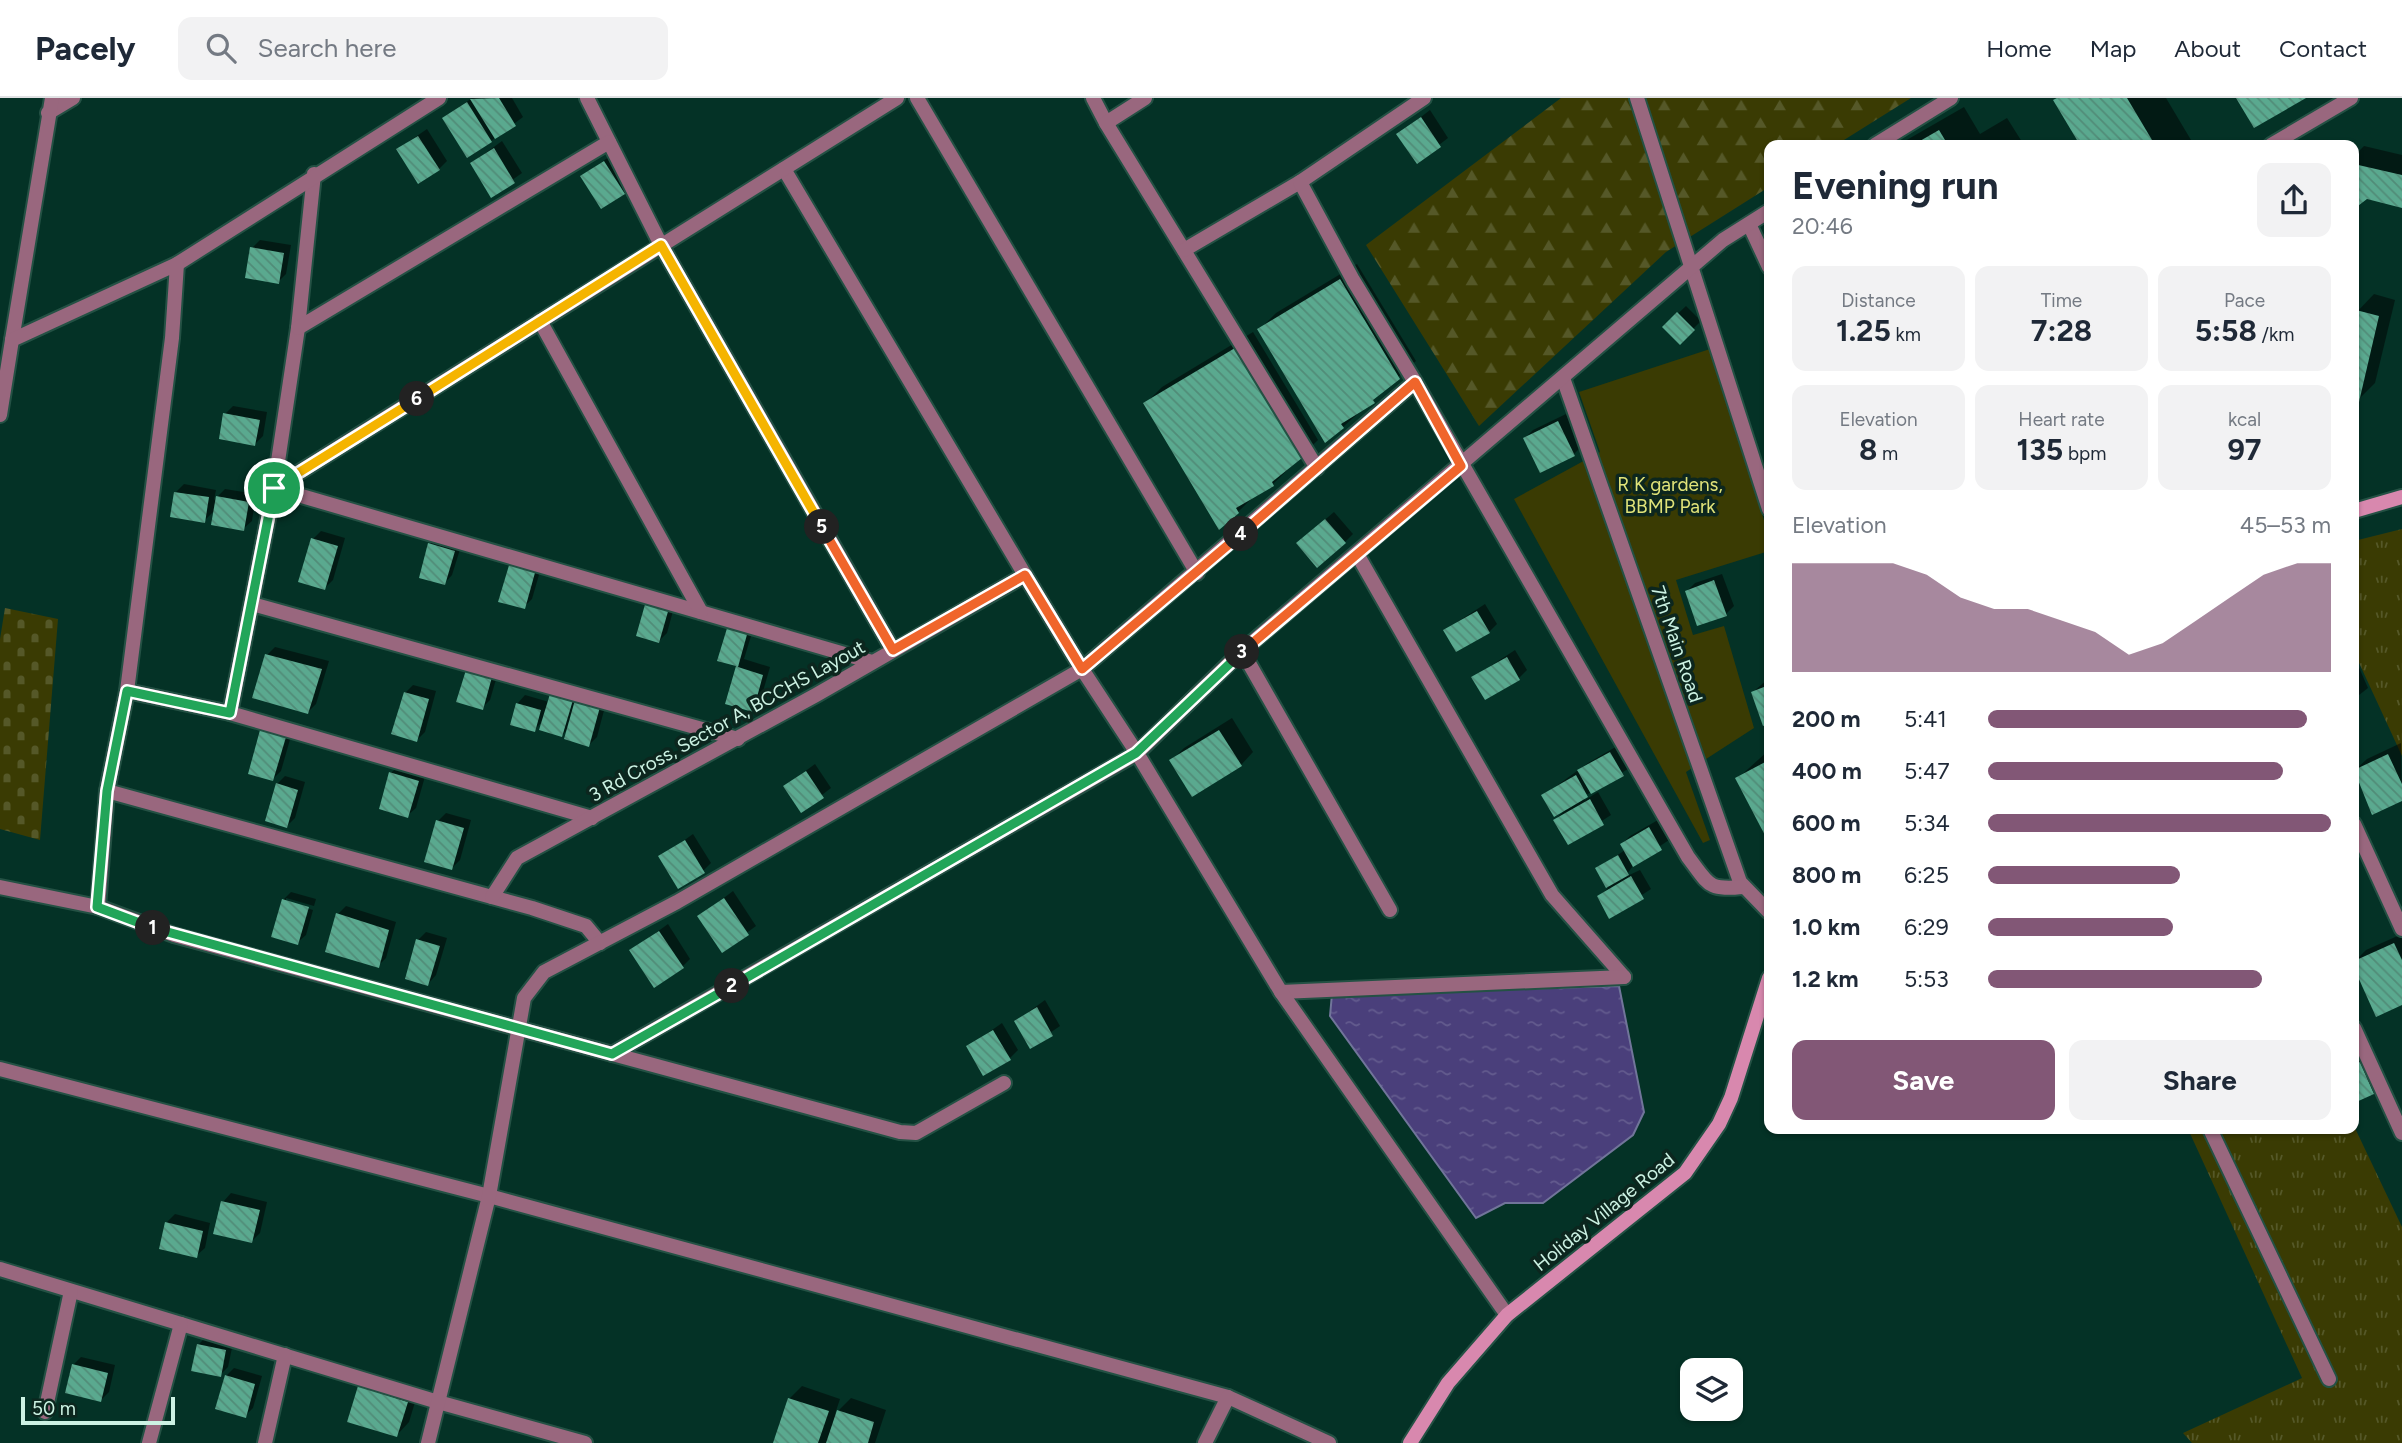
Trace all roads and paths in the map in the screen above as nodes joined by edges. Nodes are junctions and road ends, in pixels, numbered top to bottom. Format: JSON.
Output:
{"nodes":[{"id":1,"x":52,"y":98,"type":"edge"},
{"id":2,"x":73,"y":98,"type":"edge"},
{"id":3,"x":439,"y":98,"type":"edge"},
{"id":4,"x":587,"y":98,"type":"edge"},
{"id":5,"x":897,"y":98,"type":"edge"},
{"id":6,"x":917,"y":98,"type":"edge"},
{"id":7,"x":1093,"y":98,"type":"edge"},
{"id":8,"x":1145,"y":98,"type":"edge"},
{"id":9,"x":1424,"y":98,"type":"edge"},
{"id":10,"x":1637,"y":98,"type":"edge"},
{"id":11,"x":1951,"y":98,"type":"edge"},
{"id":12,"x":2351,"y":98,"type":"edge"},
{"id":13,"x":48,"y":113,"type":"junction"},
{"id":14,"x":1107,"y":124,"type":"junction"},
{"id":15,"x":1883,"y":140,"type":"edge"},
{"id":16,"x":2280,"y":140,"type":"edge"},
{"id":17,"x":609,"y":142,"type":"junction"},
{"id":18,"x":784,"y":169,"type":"junction"},
{"id":19,"x":314,"y":174,"type":"junction"},
{"id":20,"x":1300,"y":182,"type":"junction"},
{"id":21,"x":1764,"y":214,"type":"edge"},
{"id":22,"x":1749,"y":224,"type":"junction"},
{"id":23,"x":661,"y":245,"type":"junction"},
{"id":24,"x":1184,"y":250,"type":"junction"},
{"id":25,"x":1764,"y":256,"type":"edge"},
{"id":26,"x":177,"y":264,"type":"junction"},
{"id":27,"x":1691,"y":268,"type":"junction"},
{"id":28,"x":540,"y":321,"type":"junction"},
{"id":29,"x":298,"y":328,"type":"junction"},
{"id":30,"x":12,"y":340,"type":"junction"},
{"id":31,"x":1563,"y":378,"type":"junction"},
{"id":32,"x":1415,"y":382,"type":"junction"},
{"id":33,"x":0,"y":415,"type":"edge"},
{"id":34,"x":1461,"y":466,"type":"junction"},
{"id":35,"x":1317,"y":468,"type":"junction"},
{"id":36,"x":274,"y":488,"type":"junction"},
{"id":37,"x":1764,"y":494,"type":"edge"},
{"id":38,"x":2402,"y":497,"type":"edge"},
{"id":39,"x":2359,"y":510,"type":"edge"},
{"id":40,"x":1357,"y":554,"type":"junction"},
{"id":41,"x":1197,"y":573,"type":"junction"},
{"id":42,"x":1025,"y":575,"type":"junction"},
{"id":43,"x":252,"y":604,"type":"junction"},
{"id":44,"x":701,"y":612,"type":"junction"},
{"id":45,"x":893,"y":650,"type":"junction"},
{"id":46,"x":1242,"y":651,"type":"junction"},
{"id":47,"x":872,"y":663,"type":"junction"},
{"id":48,"x":1082,"y":669,"type":"junction"},
{"id":49,"x":127,"y":691,"type":"junction"},
{"id":50,"x":230,"y":713,"type":"junction"},
{"id":51,"x":738,"y":739,"type":"junction"},
{"id":52,"x":1136,"y":753,"type":"junction"},
{"id":53,"x":107,"y":791,"type":"junction"},
{"id":54,"x":592,"y":818,"type":"junction"},
{"id":55,"x":2359,"y":835,"type":"edge"},
{"id":56,"x":0,"y":887,"type":"edge"},
{"id":57,"x":1744,"y":887,"type":"junction"},
{"id":58,"x":492,"y":897,"type":"junction"},
{"id":59,"x":97,"y":907,"type":"junction"},
{"id":60,"x":1764,"y":907,"type":"edge"},
{"id":61,"x":1390,"y":910,"type":"dead end"},
{"id":62,"x":2402,"y":929,"type":"edge"},
{"id":63,"x":600,"y":943,"type":"junction"},
{"id":64,"x":1281,"y":992,"type":"junction"},
{"id":65,"x":1764,"y":994,"type":"edge"},
{"id":66,"x":521,"y":1027,"type":"junction"},
{"id":67,"x":2359,"y":1039,"type":"edge"},
{"id":68,"x":612,"y":1054,"type":"junction"},
{"id":69,"x":0,"y":1069,"type":"edge"},
{"id":70,"x":1004,"y":1083,"type":"dead end"},
{"id":71,"x":2402,"y":1133,"type":"edge"},
{"id":72,"x":2212,"y":1134,"type":"edge"},
{"id":73,"x":489,"y":1196,"type":"junction"},
{"id":74,"x":0,"y":1269,"type":"edge"},
{"id":75,"x":71,"y":1291,"type":"junction"},
{"id":76,"x":1507,"y":1315,"type":"junction"},
{"id":77,"x":181,"y":1324,"type":"junction"},
{"id":78,"x":285,"y":1355,"type":"junction"},
{"id":79,"x":2329,"y":1379,"type":"dead end"},
{"id":80,"x":1228,"y":1397,"type":"junction"},
{"id":81,"x":438,"y":1402,"type":"junction"},
{"id":82,"x":46,"y":1412,"type":"dead end"},
{"id":83,"x":149,"y":1443,"type":"edge"},
{"id":84,"x":265,"y":1443,"type":"edge"},
{"id":85,"x":428,"y":1443,"type":"edge"},
{"id":86,"x":585,"y":1443,"type":"edge"},
{"id":87,"x":1205,"y":1443,"type":"edge"},
{"id":88,"x":1329,"y":1443,"type":"edge"},
{"id":89,"x":1410,"y":1443,"type":"edge"}],
"edges":[{"from":1,"to":13,"type":"street"},
{"from":2,"to":13,"type":"street"},
{"from":3,"to":19,"type":"street"},
{"from":4,"to":17,"type":"street"},
{"from":5,"to":18,"type":"street"},
{"from":6,"to":41,"type":"street"},
{"from":7,"to":14,"type":"street"},
{"from":8,"to":14,"type":"street"},
{"from":9,"to":20,"type":"street"},
{"from":10,"to":27,"type":"street"},
{"from":11,"to":15,"type":"street"},
{"from":12,"to":16,"type":"street"},
{"from":13,"to":30,"type":"street"},
{"from":14,"to":24,"type":"street"},
{"from":17,"to":23,"type":"street"},
{"from":17,"to":29,"type":"street"},
{"from":18,"to":23,"type":"street"},
{"from":18,"to":42,"type":"street"},
{"from":19,"to":26,"type":"street"},
{"from":19,"to":29,"type":"street"},
{"from":20,"to":24,"type":"street"},
{"from":20,"to":32,"type":"street"},
{"from":21,"to":22,"type":"street"},
{"from":22,"to":25,"type":"street"},
{"from":22,"to":27,"type":"street"},
{"from":23,"to":28,"type":"street"},
{"from":23,"to":45,"type":"street"},
{"from":24,"to":35,"type":"street"},
{"from":26,"to":30,"type":"street"},
{"from":26,"to":49,"type":"street"},
{"from":27,"to":31,"type":"street"},
{"from":27,"to":37,"type":"street"},
{"from":28,"to":36,"type":"street"},
{"from":28,"to":44,"type":"street"},
{"from":29,"to":36,"type":"street"},
{"from":30,"to":33,"type":"street"},
{"from":31,"to":34,"type":"street"},
{"from":31,"to":57,"type":"street","name":"7th Main Road"},
{"from":32,"to":34,"type":"street"},
{"from":32,"to":35,"type":"street"},
{"from":34,"to":40,"type":"street"},
{"from":34,"to":57,"type":"street"},
{"from":35,"to":41,"type":"street"},
{"from":36,"to":43,"type":"street"},
{"from":36,"to":44,"type":"street"},
{"from":38,"to":39,"type":"street"},
{"from":40,"to":46,"type":"street"},
{"from":40,"to":64,"type":"street"},
{"from":41,"to":48,"type":"street"},
{"from":42,"to":45,"type":"street","name":"3 Rd Cross, Sector A, BCCHS Layout"},
{"from":42,"to":48,"type":"street"},
{"from":43,"to":50,"type":"street"},
{"from":43,"to":51,"type":"street"},
{"from":44,"to":47,"type":"street"},
{"from":45,"to":47,"type":"street","name":"3 Rd Cross, Sector A, BCCHS Layout"},
{"from":46,"to":52,"type":"street"},
{"from":46,"to":61,"type":"street"},
{"from":47,"to":51,"type":"street","name":"3 Rd Cross, Sector A, BCCHS Layout"},
{"from":48,"to":52,"type":"street"},
{"from":48,"to":63,"type":"street"},
{"from":49,"to":50,"type":"street"},
{"from":49,"to":53,"type":"street"},
{"from":50,"to":54,"type":"street"},
{"from":51,"to":54,"type":"street","name":"3 Rd Cross, Sector A, BCCHS Layout"},
{"from":52,"to":64,"type":"street"},
{"from":52,"to":68,"type":"street"},
{"from":53,"to":58,"type":"street"},
{"from":53,"to":59,"type":"street"},
{"from":54,"to":58,"type":"street","name":"3 Rd Cross, Sector A, BCCHS Layout"},
{"from":55,"to":62,"type":"street"},
{"from":56,"to":59,"type":"street"},
{"from":57,"to":60,"type":"street","name":"7th Main Road"},
{"from":58,"to":63,"type":"street"},
{"from":59,"to":66,"type":"street"},
{"from":63,"to":66,"type":"street"},
{"from":64,"to":76,"type":"street"},
{"from":65,"to":76,"type":"street","name":"Holiday Village Road"},
{"from":66,"to":68,"type":"street"},
{"from":66,"to":73,"type":"street"},
{"from":67,"to":71,"type":"street"},
{"from":68,"to":70,"type":"street"},
{"from":69,"to":73,"type":"street"},
{"from":72,"to":79,"type":"street"},
{"from":73,"to":80,"type":"street"},
{"from":73,"to":81,"type":"street"},
{"from":74,"to":75,"type":"street"},
{"from":75,"to":77,"type":"street"},
{"from":75,"to":82,"type":"street"},
{"from":76,"to":89,"type":"street","name":"Holiday Village Road"},
{"from":77,"to":78,"type":"street"},
{"from":77,"to":83,"type":"street"},
{"from":78,"to":81,"type":"street"},
{"from":78,"to":84,"type":"street"},
{"from":80,"to":87,"type":"street"},
{"from":80,"to":88,"type":"street"},
{"from":81,"to":85,"type":"street"},
{"from":81,"to":86,"type":"street"}]}
